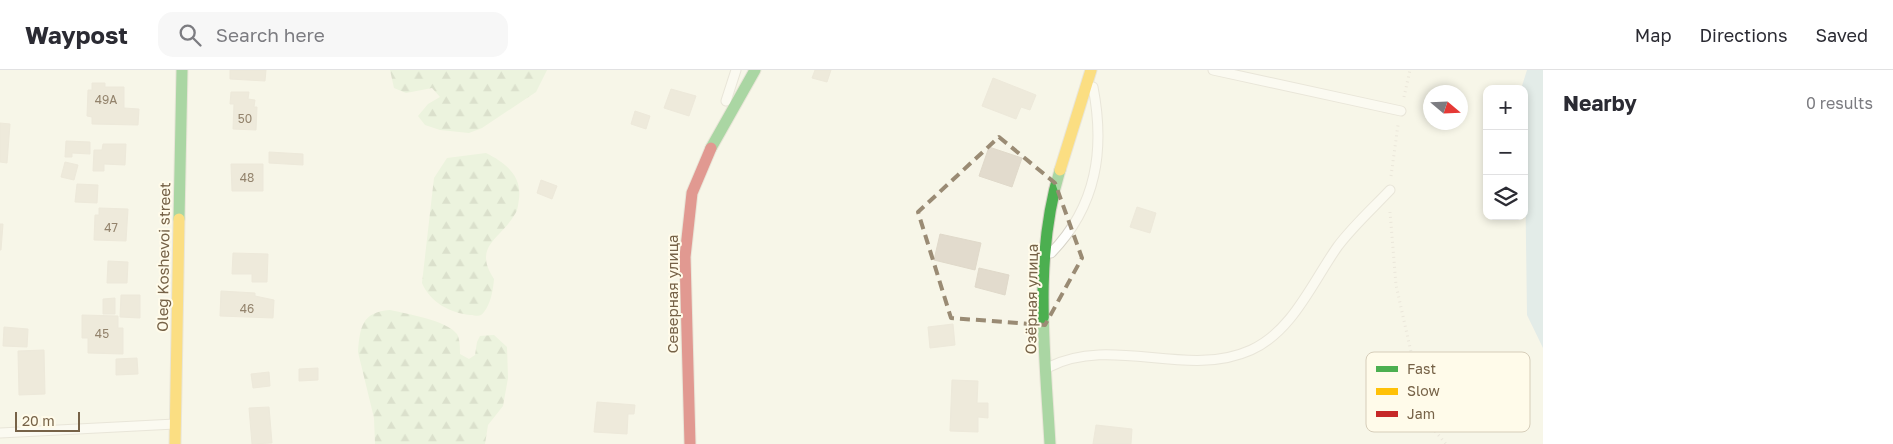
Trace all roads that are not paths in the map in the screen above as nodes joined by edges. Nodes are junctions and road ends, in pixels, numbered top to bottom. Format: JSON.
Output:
{"nodes":[{"id":1,"x":182,"y":70,"type":"edge"},
{"id":2,"x":736,"y":70,"type":"edge"},
{"id":3,"x":755,"y":70,"type":"edge"},
{"id":4,"x":1213,"y":70,"type":"edge"},
{"id":5,"x":1091,"y":71,"type":"edge"},
{"id":6,"x":1401,"y":111,"type":"road end"},
{"id":7,"x":712,"y":145,"type":"junction"},
{"id":8,"x":1390,"y":190,"type":"road end"},
{"id":9,"x":1044,"y":260,"type":"junction"},
{"id":10,"x":1045,"y":369,"type":"junction"},
{"id":11,"x":175,"y":424,"type":"junction"},
{"id":12,"x":0,"y":433,"type":"edge"},
{"id":13,"x":175,"y":444,"type":"edge"},
{"id":14,"x":690,"y":444,"type":"edge"},
{"id":15,"x":1050,"y":444,"type":"edge"}],
"edges":[{"from":1,"to":11,"type":"street","name":"Oleg Koshevoi street"},
{"from":2,"to":7,"type":"lane"},
{"from":3,"to":7,"type":"street","name":"Северная улица"},
{"from":4,"to":6,"type":"lane"},
{"from":5,"to":9,"type":"street","name":"Озёрная улица"},
{"from":5,"to":9,"type":"lane"},
{"from":7,"to":14,"type":"street","name":"Северная улица"},
{"from":8,"to":10,"type":"lane"},
{"from":9,"to":10,"type":"street","name":"Озёрная улица"},
{"from":10,"to":15,"type":"street","name":"Озёрная улица"},
{"from":11,"to":12,"type":"lane"},
{"from":11,"to":13,"type":"street","name":"Oleg Koshevoi street"}]}
